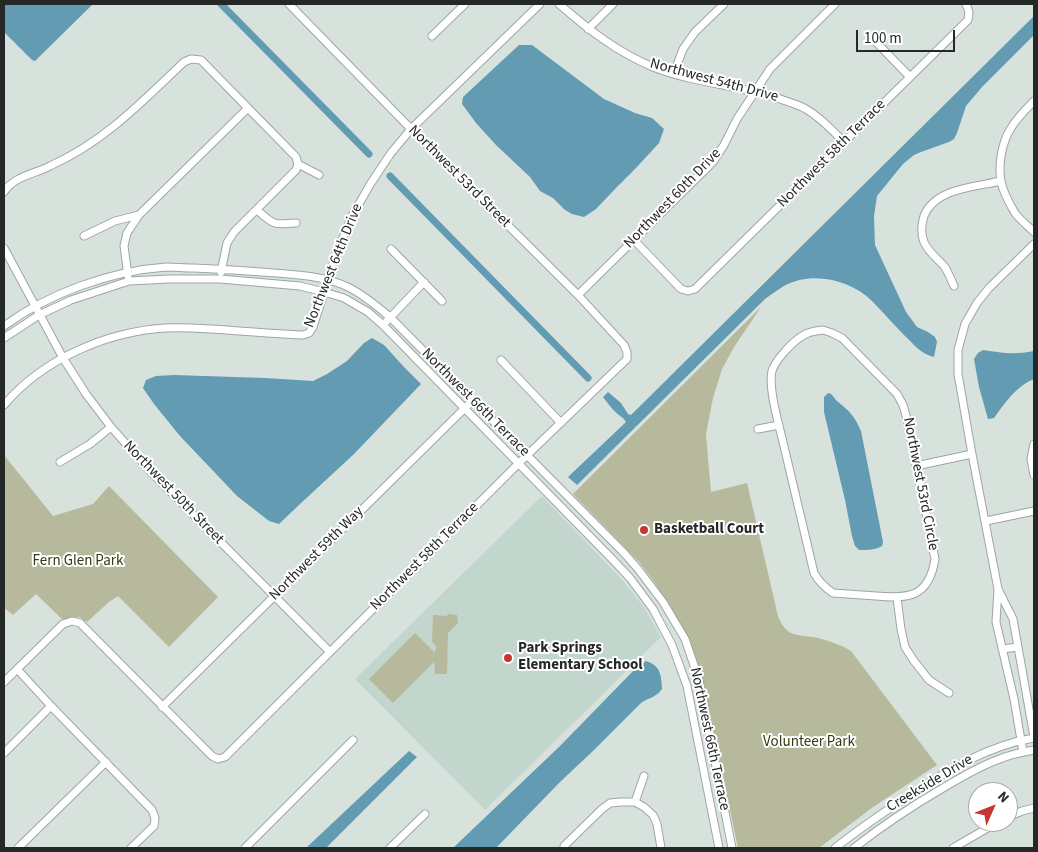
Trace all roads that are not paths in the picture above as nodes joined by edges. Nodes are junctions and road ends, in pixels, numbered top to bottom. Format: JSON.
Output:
{"nodes":[{"id":1,"x":289,"y":4,"type":"edge"},
{"id":2,"x":465,"y":4,"type":"edge"},
{"id":3,"x":540,"y":4,"type":"edge"},
{"id":4,"x":559,"y":4,"type":"edge"},
{"id":5,"x":613,"y":4,"type":"edge"},
{"id":6,"x":724,"y":4,"type":"edge"},
{"id":7,"x":835,"y":4,"type":"edge"},
{"id":8,"x":966,"y":4,"type":"edge"},
{"id":9,"x":588,"y":29,"type":"junction"},
{"id":10,"x":432,"y":36,"type":"dead end"},
{"id":11,"x":875,"y":40,"type":"dead end"},
{"id":12,"x":674,"y":73,"type":"junction"},
{"id":13,"x":910,"y":77,"type":"junction"},
{"id":14,"x":754,"y":91,"type":"junction"},
{"id":15,"x":1034,"y":101,"type":"edge"},
{"id":16,"x":248,"y":108,"type":"junction"},
{"id":17,"x":411,"y":129,"type":"junction"},
{"id":18,"x":844,"y":142,"type":"junction"},
{"id":19,"x":298,"y":164,"type":"junction"},
{"id":20,"x":319,"y":175,"type":"dead end"},
{"id":21,"x":1000,"y":181,"type":"junction"},
{"id":22,"x":4,"y":192,"type":"edge"},
{"id":23,"x":257,"y":210,"type":"junction"},
{"id":24,"x":139,"y":215,"type":"junction"},
{"id":25,"x":296,"y":223,"type":"dead end"},
{"id":26,"x":1034,"y":232,"type":"edge"},
{"id":27,"x":84,"y":236,"type":"dead end"},
{"id":28,"x":634,"y":240,"type":"junction"},
{"id":29,"x":1034,"y":244,"type":"edge"},
{"id":30,"x":4,"y":248,"type":"edge"},
{"id":31,"x":391,"y":249,"type":"dead end"},
{"id":32,"x":222,"y":269,"type":"junction"},
{"id":33,"x":128,"y":272,"type":"junction"},
{"id":34,"x":220,"y":279,"type":"junction"},
{"id":35,"x":128,"y":281,"type":"junction"},
{"id":36,"x":328,"y":281,"type":"junction"},
{"id":37,"x":424,"y":282,"type":"junction"},
{"id":38,"x":954,"y":286,"type":"dead end"},
{"id":39,"x":324,"y":292,"type":"junction"},
{"id":40,"x":578,"y":296,"type":"junction"},
{"id":41,"x":442,"y":301,"type":"dead end"},
{"id":42,"x":34,"y":306,"type":"junction"},
{"id":43,"x":40,"y":315,"type":"junction"},
{"id":44,"x":390,"y":317,"type":"junction"},
{"id":45,"x":383,"y":324,"type":"junction"},
{"id":46,"x":4,"y":326,"type":"edge"},
{"id":47,"x":4,"y":338,"type":"edge"},
{"id":48,"x":627,"y":352,"type":"joint"},
{"id":49,"x":63,"y":358,"type":"junction"},
{"id":50,"x":501,"y":360,"type":"dead end"},
{"id":51,"x":473,"y":401,"type":"junction"},
{"id":52,"x":4,"y":405,"type":"edge"},
{"id":53,"x":465,"y":408,"type":"junction"},
{"id":54,"x":561,"y":423,"type":"junction"},
{"id":55,"x":779,"y":425,"type":"junction"},
{"id":56,"x":111,"y":427,"type":"junction"},
{"id":57,"x":758,"y":429,"type":"dead end"},
{"id":58,"x":1034,"y":444,"type":"edge"},
{"id":59,"x":972,"y":454,"type":"junction"},
{"id":60,"x":527,"y":456,"type":"junction"},
{"id":61,"x":60,"y":462,"type":"dead end"},
{"id":62,"x":519,"y":463,"type":"junction"},
{"id":63,"x":916,"y":466,"type":"junction"},
{"id":64,"x":1034,"y":475,"type":"edge"},
{"id":65,"x":1034,"y":511,"type":"edge"},
{"id":66,"x":986,"y":521,"type":"junction"},
{"id":67,"x":596,"y":524,"type":"junction"},
{"id":68,"x":586,"y":533,"type":"junction"},
{"id":69,"x":998,"y":589,"type":"junction"},
{"id":70,"x":274,"y":596,"type":"junction"},
{"id":71,"x":897,"y":598,"type":"junction"},
{"id":72,"x":1018,"y":646,"type":"junction"},
{"id":73,"x":1002,"y":649,"type":"junction"},
{"id":74,"x":330,"y":652,"type":"junction"},
{"id":75,"x":17,"y":669,"type":"junction"},
{"id":76,"x":4,"y":682,"type":"edge"},
{"id":77,"x":949,"y":693,"type":"dead end"},
{"id":78,"x":51,"y":706,"type":"junction"},
{"id":79,"x":162,"y":707,"type":"junction"},
{"id":80,"x":1034,"y":737,"type":"edge"},
{"id":81,"x":353,"y":740,"type":"dead end"},
{"id":82,"x":1021,"y":740,"type":"junction"},
{"id":83,"x":1034,"y":750,"type":"edge"},
{"id":84,"x":1024,"y":752,"type":"junction"},
{"id":85,"x":4,"y":753,"type":"edge"},
{"id":86,"x":106,"y":762,"type":"junction"},
{"id":87,"x":644,"y":776,"type":"dead end"},
{"id":88,"x":635,"y":802,"type":"junction"},
{"id":89,"x":1034,"y":808,"type":"edge"},
{"id":90,"x":1018,"y":813,"type":"edge"},
{"id":91,"x":425,"y":814,"type":"dead end"},
{"id":92,"x":981,"y":832,"type":"edge"},
{"id":93,"x":18,"y":848,"type":"edge"},
{"id":94,"x":131,"y":848,"type":"edge"},
{"id":95,"x":244,"y":848,"type":"edge"},
{"id":96,"x":390,"y":848,"type":"edge"},
{"id":97,"x":564,"y":848,"type":"edge"},
{"id":98,"x":662,"y":848,"type":"edge"},
{"id":99,"x":719,"y":848,"type":"edge"},
{"id":100,"x":732,"y":848,"type":"edge"},
{"id":101,"x":835,"y":848,"type":"edge"},
{"id":102,"x":854,"y":848,"type":"edge"},
{"id":103,"x":954,"y":848,"type":"edge"}],
"edges":[{"from":1,"to":17,"type":"street","name":"Northwest 53rd Street"},
{"from":2,"to":10,"type":"street"},
{"from":3,"to":17,"type":"street","name":"Northwest 64th Drive"},
{"from":4,"to":9,"type":"street","name":"Northwest 54th Drive"},
{"from":5,"to":9,"type":"street"},
{"from":6,"to":12,"type":"street"},
{"from":7,"to":14,"type":"street","name":"Northwest 60th Drive"},
{"from":8,"to":13,"type":"street","name":"Northwest 58th Terrace"},
{"from":9,"to":12,"type":"street","name":"Northwest 54th Drive"},
{"from":11,"to":13,"type":"street"},
{"from":12,"to":14,"type":"street","name":"Northwest 54th Drive"},
{"from":13,"to":18,"type":"street","name":"Northwest 58th Terrace"},
{"from":14,"to":18,"type":"street","name":"Northwest 54th Drive"},
{"from":14,"to":28,"type":"street","name":"Northwest 60th Drive"},
{"from":15,"to":21,"type":"street"},
{"from":16,"to":19,"type":"street"},
{"from":16,"to":22,"type":"street"},
{"from":16,"to":24,"type":"street"},
{"from":17,"to":36,"type":"street","name":"Northwest 64th Drive"},
{"from":17,"to":40,"type":"street","name":"Northwest 53rd Street"},
{"from":18,"to":28,"type":"street","name":"Northwest 58th Terrace"},
{"from":19,"to":20,"type":"street"},
{"from":19,"to":23,"type":"street"},
{"from":21,"to":26,"type":"street"},
{"from":21,"to":38,"type":"street"},
{"from":23,"to":25,"type":"street"},
{"from":23,"to":32,"type":"street"},
{"from":24,"to":27,"type":"street"},
{"from":24,"to":33,"type":"street"},
{"from":28,"to":40,"type":"street","name":"Northwest 60th Drive"},
{"from":29,"to":59,"type":"street"},
{"from":30,"to":42,"type":"street","name":"Northwest 50th Street"},
{"from":31,"to":37,"type":"street"},
{"from":32,"to":33,"type":"street","name":"Northwest 66th Terrace"},
{"from":32,"to":34,"type":"street"},
{"from":32,"to":36,"type":"street","name":"Northwest 66th Terrace"},
{"from":33,"to":35,"type":"street"},
{"from":33,"to":42,"type":"street","name":"Northwest 66th Terrace"},
{"from":34,"to":35,"type":"street","name":"Northwest 66th Terrace"},
{"from":34,"to":39,"type":"street","name":"Northwest 66th Terrace"},
{"from":35,"to":43,"type":"street","name":"Northwest 66th Terrace"},
{"from":36,"to":39,"type":"street","name":"Northwest 64th Drive"},
{"from":36,"to":44,"type":"street","name":"Northwest 66th Terrace"},
{"from":37,"to":41,"type":"street"},
{"from":37,"to":44,"type":"street"},
{"from":39,"to":45,"type":"street","name":"Northwest 66th Terrace"},
{"from":39,"to":49,"type":"street","name":"Northwest 64th Drive"},
{"from":40,"to":48,"type":"street","name":"Northwest 53rd Street"},
{"from":42,"to":43,"type":"street","name":"Northwest 50th Street"},
{"from":42,"to":46,"type":"street","name":"Northwest 66th Terrace"},
{"from":43,"to":47,"type":"street","name":"Northwest 66th Terrace"},
{"from":43,"to":49,"type":"street","name":"Northwest 50th Street"},
{"from":44,"to":45,"type":"street"},
{"from":44,"to":51,"type":"street","name":"Northwest 66th Terrace"},
{"from":45,"to":53,"type":"street","name":"Northwest 66th Terrace"},
{"from":48,"to":54,"type":"street","name":"Northwest 58th Terrace"},
{"from":49,"to":52,"type":"street","name":"Northwest 64th Drive"},
{"from":49,"to":56,"type":"street","name":"Northwest 50th Street"},
{"from":50,"to":54,"type":"street"},
{"from":51,"to":53,"type":"street","name":"Northwest 59th Way"},
{"from":51,"to":60,"type":"street","name":"Northwest 66th Terrace"},
{"from":53,"to":62,"type":"street","name":"Northwest 66th Terrace"},
{"from":53,"to":70,"type":"street","name":"Northwest 59th Way"},
{"from":54,"to":60,"type":"street","name":"Northwest 58th Terrace"},
{"from":55,"to":57,"type":"street"},
{"from":55,"to":63,"type":"street","name":"Northwest 53rd Circle"},
{"from":55,"to":71,"type":"street","name":"Northwest 53rd Circle"},
{"from":56,"to":61,"type":"street"},
{"from":56,"to":70,"type":"street","name":"Northwest 50th Street"},
{"from":58,"to":64,"type":"street"},
{"from":59,"to":63,"type":"street"},
{"from":59,"to":66,"type":"street"},
{"from":60,"to":62,"type":"street","name":"Northwest 58th Terrace"},
{"from":60,"to":67,"type":"street","name":"Northwest 66th Terrace"},
{"from":62,"to":68,"type":"street","name":"Northwest 66th Terrace"},
{"from":62,"to":74,"type":"street","name":"Northwest 58th Terrace"},
{"from":63,"to":71,"type":"street","name":"Northwest 53rd Circle"},
{"from":65,"to":66,"type":"street"},
{"from":66,"to":69,"type":"street"},
{"from":67,"to":68,"type":"street"},
{"from":67,"to":100,"type":"street","name":"Northwest 66th Terrace"},
{"from":68,"to":99,"type":"street","name":"Northwest 66th Terrace"},
{"from":69,"to":72,"type":"street"},
{"from":69,"to":73,"type":"street"},
{"from":70,"to":74,"type":"street","name":"Northwest 50th Street"},
{"from":70,"to":79,"type":"street","name":"Northwest 59th Way"},
{"from":71,"to":77,"type":"street"},
{"from":72,"to":73,"type":"street"},
{"from":72,"to":80,"type":"street"},
{"from":73,"to":82,"type":"street"},
{"from":74,"to":79,"type":"street","name":"Northwest 58th Terrace"},
{"from":75,"to":76,"type":"street"},
{"from":75,"to":78,"type":"street"},
{"from":75,"to":79,"type":"street"},
{"from":78,"to":85,"type":"street"},
{"from":78,"to":86,"type":"street"},
{"from":80,"to":82,"type":"street","name":"Creekside Drive"},
{"from":81,"to":95,"type":"street"},
{"from":82,"to":84,"type":"street"},
{"from":82,"to":101,"type":"street","name":"Creekside Drive"},
{"from":83,"to":84,"type":"street","name":"Creekside Drive"},
{"from":84,"to":102,"type":"street","name":"Creekside Drive"},
{"from":86,"to":93,"type":"street"},
{"from":86,"to":94,"type":"street"},
{"from":87,"to":88,"type":"street"},
{"from":88,"to":97,"type":"street"},
{"from":88,"to":98,"type":"street"},
{"from":89,"to":90,"type":"street"},
{"from":91,"to":96,"type":"street"},
{"from":92,"to":103,"type":"street"}]}
